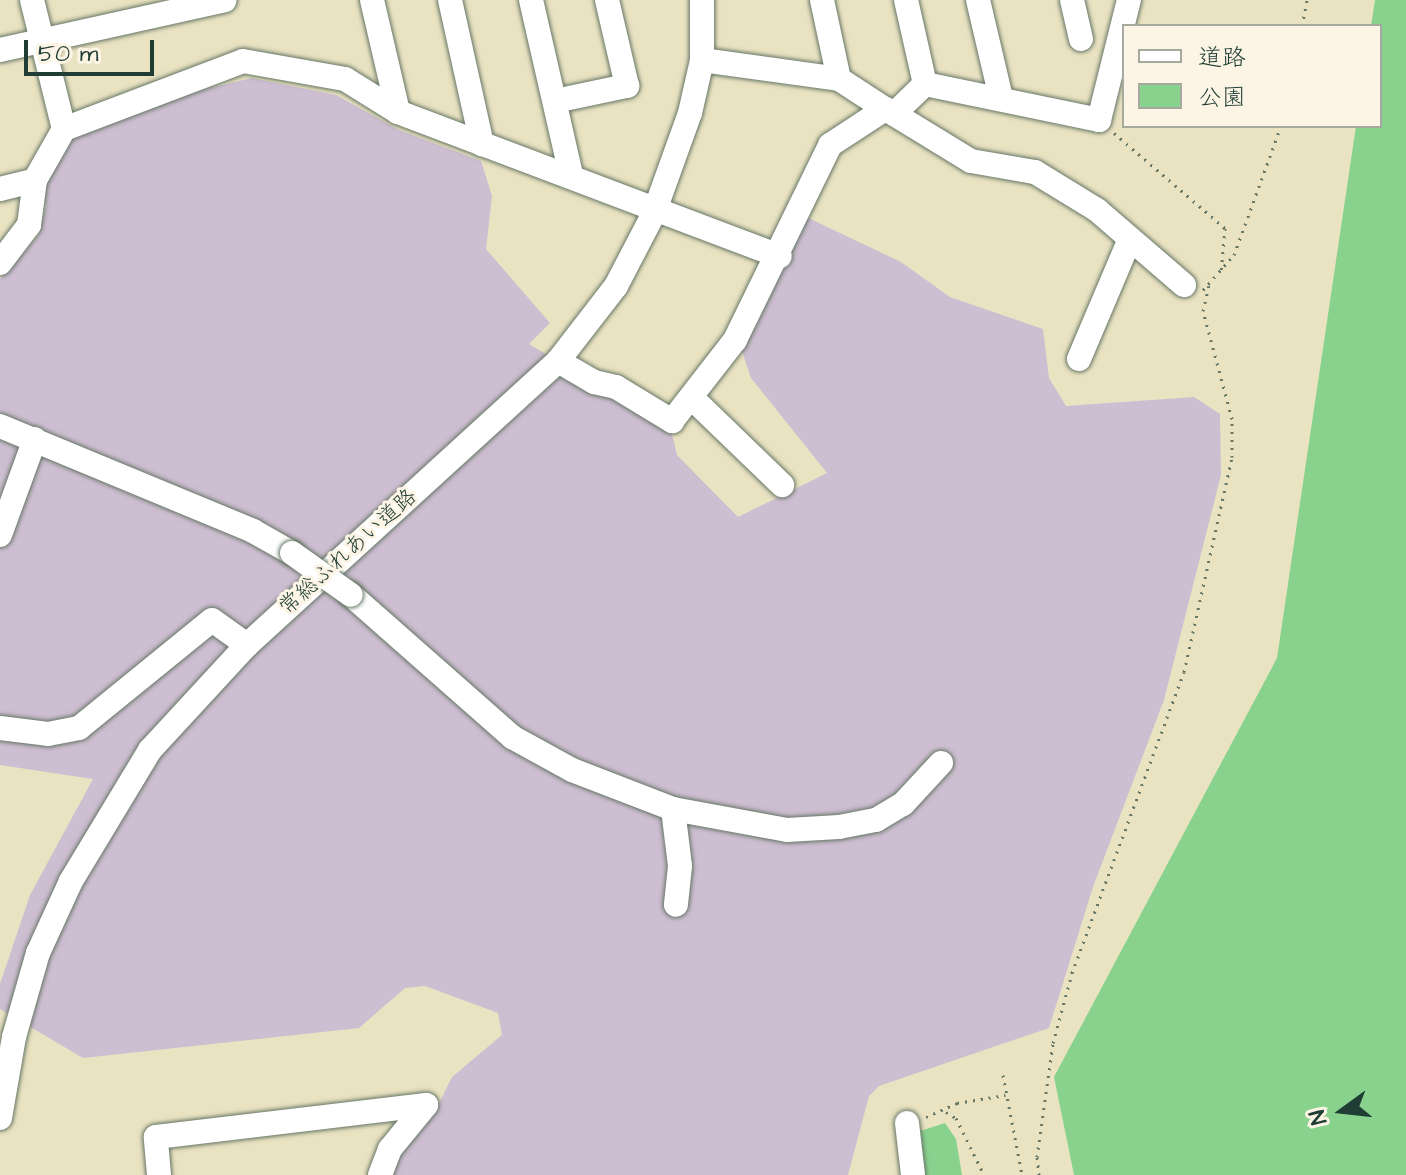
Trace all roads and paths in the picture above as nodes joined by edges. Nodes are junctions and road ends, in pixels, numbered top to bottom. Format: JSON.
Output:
{"nodes":[{"id":1,"x":32,"y":0,"type":"edge"},
{"id":2,"x":225,"y":0,"type":"edge"},
{"id":3,"x":372,"y":0,"type":"edge"},
{"id":4,"x":450,"y":0,"type":"edge"},
{"id":5,"x":531,"y":0,"type":"edge"},
{"id":6,"x":607,"y":0,"type":"edge"},
{"id":7,"x":702,"y":0,"type":"edge"},
{"id":8,"x":822,"y":0,"type":"edge"},
{"id":9,"x":906,"y":0,"type":"edge"},
{"id":10,"x":978,"y":0,"type":"edge"},
{"id":11,"x":1072,"y":0,"type":"edge"},
{"id":12,"x":1129,"y":0,"type":"edge"},
{"id":13,"x":1307,"y":0,"type":"edge"},
{"id":14,"x":198,"y":3,"type":"edge"},
{"id":15,"x":117,"y":12,"type":"edge"},
{"id":16,"x":1123,"y":24,"type":"edge"},
{"id":17,"x":1302,"y":24,"type":"edge"},
{"id":18,"x":1122,"y":28,"type":"edge"},
{"id":19,"x":1081,"y":39,"type":"dead end"},
{"id":20,"x":41,"y":41,"type":"junction"},
{"id":21,"x":0,"y":50,"type":"edge"},
{"id":22,"x":702,"y":60,"type":"junction"},
{"id":23,"x":839,"y":79,"type":"junction"},
{"id":24,"x":925,"y":84,"type":"junction"},
{"id":25,"x":1001,"y":98,"type":"junction"},
{"id":26,"x":555,"y":101,"type":"junction"},
{"id":27,"x":398,"y":112,"type":"junction"},
{"id":28,"x":889,"y":112,"type":"junction"},
{"id":29,"x":1099,"y":120,"type":"junction"},
{"id":30,"x":1280,"y":128,"type":"edge"},
{"id":31,"x":64,"y":129,"type":"junction"},
{"id":32,"x":482,"y":144,"type":"junction"},
{"id":33,"x":571,"y":174,"type":"junction"},
{"id":34,"x":35,"y":180,"type":"junction"},
{"id":35,"x":0,"y":189,"type":"edge"},
{"id":36,"x":654,"y":213,"type":"junction"},
{"id":37,"x":1129,"y":241,"type":"junction"},
{"id":38,"x":780,"y":256,"type":"junction"},
{"id":39,"x":0,"y":263,"type":"edge"},
{"id":40,"x":1221,"y":273,"type":"junction"},
{"id":41,"x":1184,"y":285,"type":"joint"},
{"id":42,"x":1209,"y":286,"type":"junction"},
{"id":43,"x":1079,"y":359,"type":"dead end"},
{"id":44,"x":558,"y":361,"type":"junction"},
{"id":45,"x":693,"y":399,"type":"junction"},
{"id":46,"x":0,"y":426,"type":"edge"},
{"id":47,"x":35,"y":439,"type":"junction"},
{"id":48,"x":782,"y":485,"type":"dead end"},
{"id":49,"x":0,"y":535,"type":"edge"},
{"id":50,"x":247,"y":645,"type":"junction"},
{"id":51,"x":0,"y":728,"type":"edge"},
{"id":52,"x":941,"y":763,"type":"dead end"},
{"id":53,"x":673,"y":809,"type":"junction"},
{"id":54,"x":676,"y":905,"type":"dead end"},
{"id":55,"x":1003,"y":1075,"type":"dead end"},
{"id":56,"x":1005,"y":1095,"type":"junction"},
{"id":57,"x":0,"y":1118,"type":"edge"},
{"id":58,"x":907,"y":1123,"type":"dead end"},
{"id":59,"x":159,"y":1175,"type":"edge"},
{"id":60,"x":380,"y":1175,"type":"edge"},
{"id":61,"x":913,"y":1175,"type":"edge"},
{"id":62,"x":984,"y":1175,"type":"edge"},
{"id":63,"x":1022,"y":1175,"type":"edge"},
{"id":64,"x":1039,"y":1175,"type":"edge"}],
"edges":[{"from":1,"to":20,"type":"street"},
{"from":2,"to":14,"type":"street"},
{"from":3,"to":27,"type":"street"},
{"from":4,"to":32,"type":"street"},
{"from":5,"to":26,"type":"street"},
{"from":6,"to":26,"type":"street"},
{"from":7,"to":22,"type":"street","name":"常総ふれあい道路"},
{"from":8,"to":23,"type":"street"},
{"from":9,"to":24,"type":"street"},
{"from":10,"to":25,"type":"street"},
{"from":11,"to":19,"type":"street"},
{"from":12,"to":16,"type":"street"},
{"from":13,"to":17,"type":"path"},
{"from":14,"to":15,"type":"street"},
{"from":15,"to":20,"type":"street"},
{"from":18,"to":29,"type":"street"},
{"from":20,"to":21,"type":"street"},
{"from":20,"to":31,"type":"street"},
{"from":22,"to":23,"type":"street"},
{"from":22,"to":36,"type":"street","name":"常総ふれあい道路"},
{"from":23,"to":28,"type":"street"},
{"from":24,"to":25,"type":"street"},
{"from":24,"to":28,"type":"street"},
{"from":25,"to":29,"type":"street"},
{"from":26,"to":33,"type":"street"},
{"from":27,"to":31,"type":"street"},
{"from":27,"to":32,"type":"street"},
{"from":28,"to":37,"type":"street"},
{"from":28,"to":38,"type":"street"},
{"from":29,"to":40,"type":"path"},
{"from":30,"to":40,"type":"path"},
{"from":31,"to":34,"type":"street"},
{"from":32,"to":33,"type":"street"},
{"from":33,"to":36,"type":"street"},
{"from":34,"to":35,"type":"street"},
{"from":34,"to":39,"type":"street"},
{"from":36,"to":38,"type":"street"},
{"from":36,"to":44,"type":"street","name":"常総ふれあい道路"},
{"from":37,"to":41,"type":"street"},
{"from":37,"to":43,"type":"street"},
{"from":38,"to":45,"type":"street"},
{"from":40,"to":42,"type":"path"},
{"from":41,"to":42,"type":"path"},
{"from":42,"to":64,"type":"path"},
{"from":44,"to":45,"type":"street"},
{"from":44,"to":50,"type":"street","name":"常総ふれあい道路"},
{"from":45,"to":48,"type":"street"},
{"from":46,"to":47,"type":"street"},
{"from":47,"to":49,"type":"street"},
{"from":47,"to":53,"type":"street","bridge":true},
{"from":50,"to":51,"type":"street"},
{"from":50,"to":57,"type":"street","name":"常総ふれあい道路"},
{"from":52,"to":53,"type":"street"},
{"from":53,"to":54,"type":"street"},
{"from":55,"to":56,"type":"path"},
{"from":56,"to":62,"type":"path"},
{"from":56,"to":63,"type":"path"},
{"from":58,"to":61,"type":"street"},
{"from":59,"to":60,"type":"street"}]}
